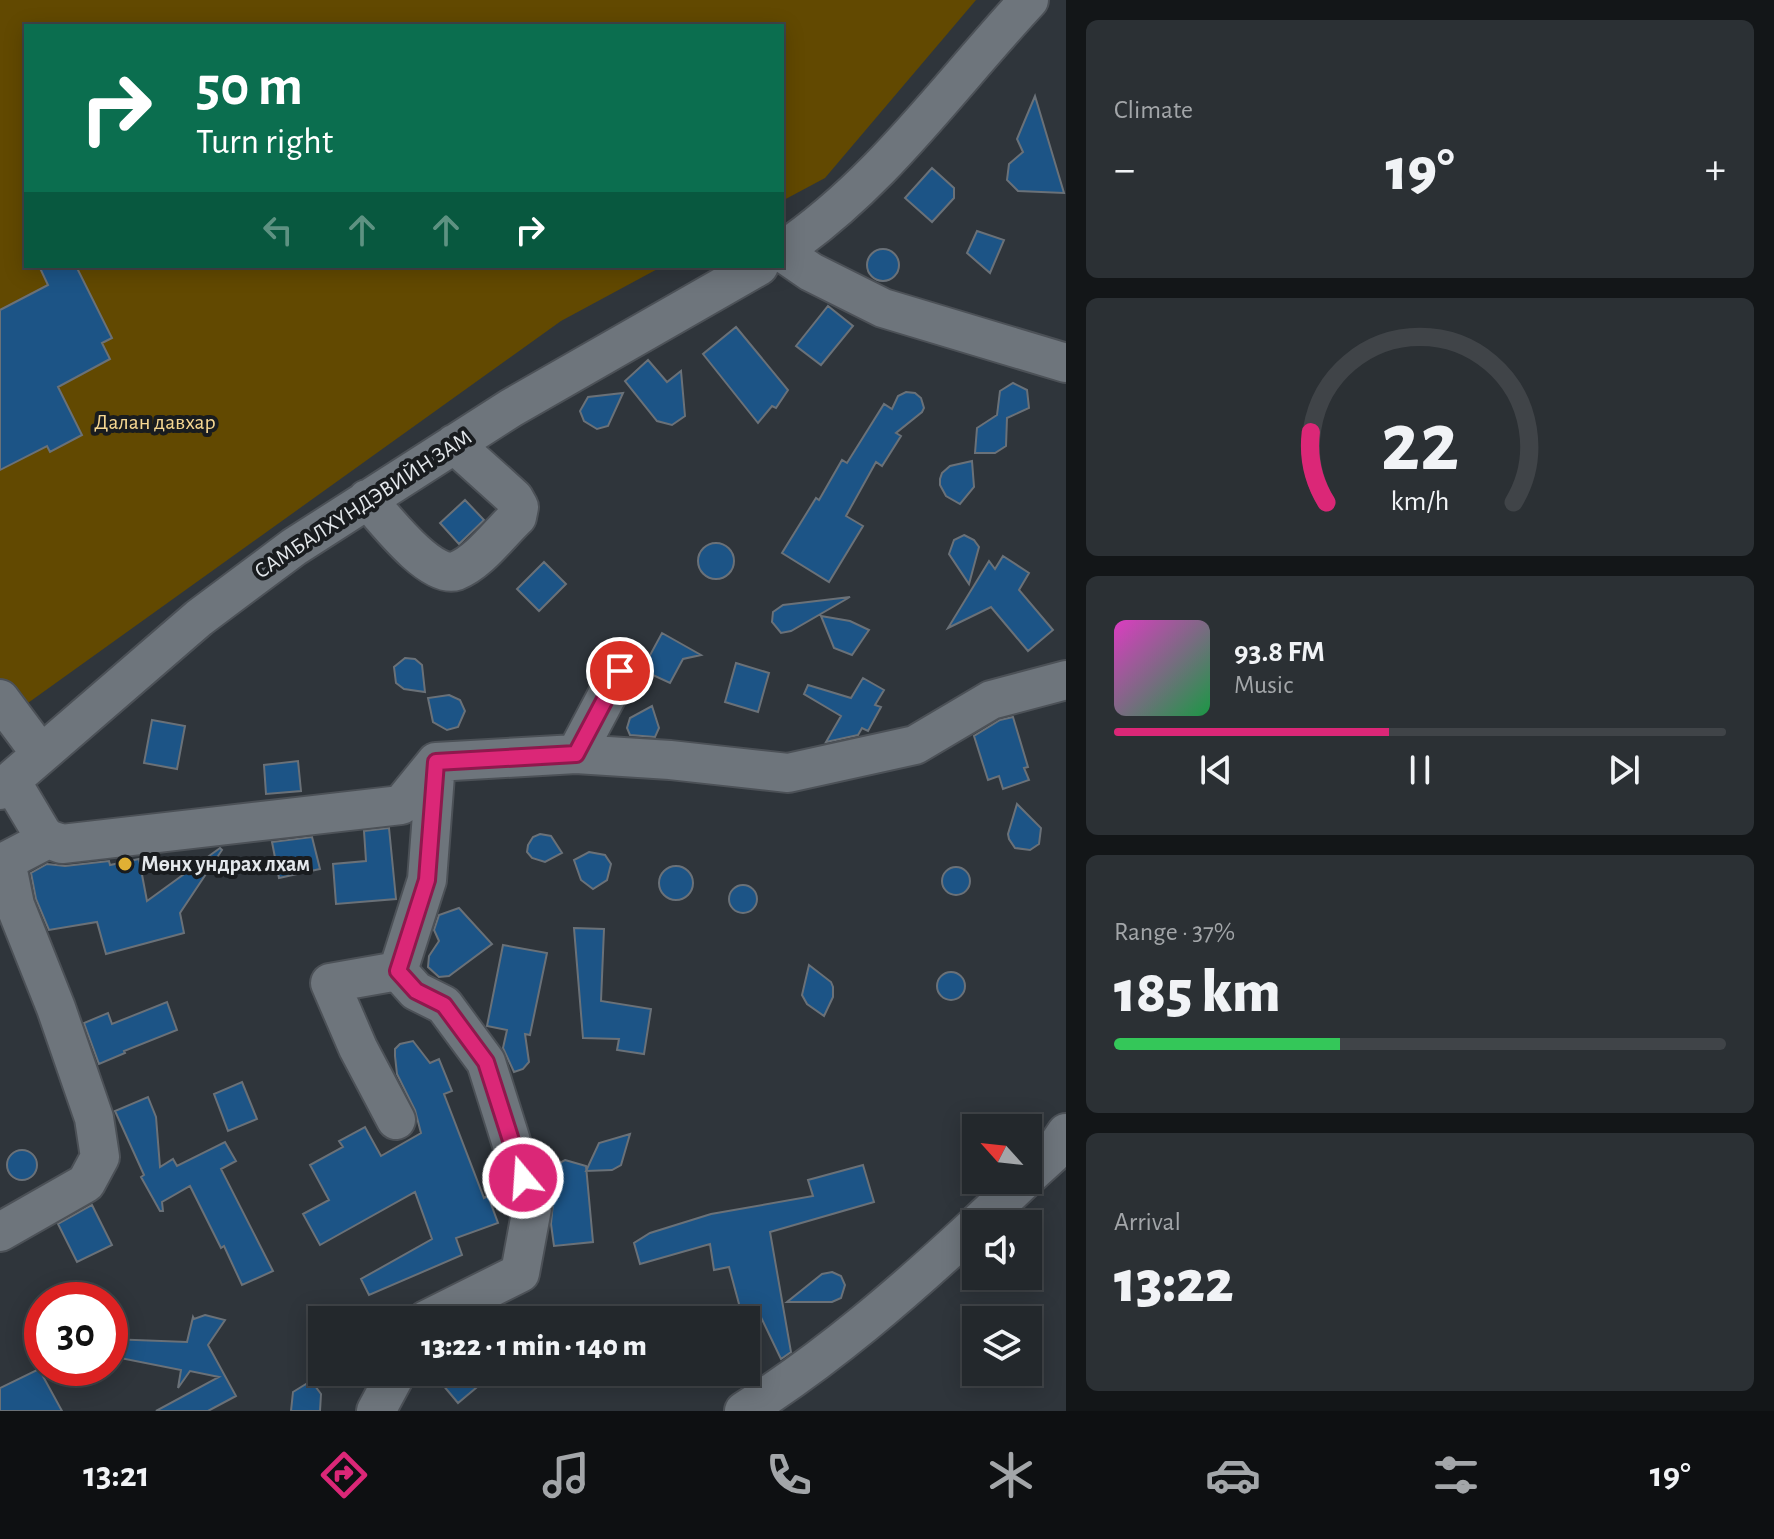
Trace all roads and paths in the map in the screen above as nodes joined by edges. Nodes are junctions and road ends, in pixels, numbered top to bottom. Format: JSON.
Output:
{"nodes":[{"id":1,"x":1029,"y":0,"type":"edge"},
{"id":2,"x":784,"y":251,"type":"edge"},
{"id":3,"x":784,"y":253,"type":"edge"},
{"id":4,"x":756,"y":268,"type":"edge"},
{"id":5,"x":1066,"y":363,"type":"edge"},
{"id":6,"x":454,"y":444,"type":"junction"},
{"id":7,"x":367,"y":499,"type":"junction"},
{"id":8,"x":620,"y":671,"type":"dead end"},
{"id":9,"x":1066,"y":680,"type":"edge"},
{"id":10,"x":0,"y":699,"type":"edge"},
{"id":11,"x":41,"y":754,"type":"junction"},
{"id":12,"x":576,"y":754,"type":"junction"},
{"id":13,"x":436,"y":762,"type":"junction"},
{"id":14,"x":6,"y":785,"type":"edge"},
{"id":15,"x":48,"y":839,"type":"junction"},
{"id":16,"x":398,"y":971,"type":"junction"},
{"id":17,"x":396,"y":1120,"type":"dead end"},
{"id":18,"x":1066,"y":1133,"type":"edge"},
{"id":19,"x":1042,"y":1163,"type":"edge"},
{"id":20,"x":1009,"y":1194,"type":"edge"},
{"id":21,"x":991,"y":1210,"type":"edge"},
{"id":22,"x":0,"y":1232,"type":"edge"},
{"id":23,"x":962,"y":1237,"type":"edge"},
{"id":24,"x":454,"y":1306,"type":"edge"},
{"id":25,"x":389,"y":1386,"type":"edge"},
{"id":26,"x":376,"y":1411,"type":"edge"},
{"id":27,"x":744,"y":1411,"type":"edge"}],
"edges":[{"from":1,"to":2,"type":"street"},
{"from":3,"to":5,"type":"street"},
{"from":4,"to":6,"type":"street","name":"САМБАЛХҮНДЭВИЙН ЗАМ"},
{"from":6,"to":7,"type":"street","name":"САМБАЛХҮНДЭВИЙН ЗАМ"},
{"from":6,"to":7,"type":"street"},
{"from":7,"to":11,"type":"street","name":"САМБАЛХҮНДЭВИЙН ЗАМ"},
{"from":8,"to":12,"type":"street"},
{"from":9,"to":12,"type":"street"},
{"from":10,"to":11,"type":"street"},
{"from":11,"to":14,"type":"street","name":"САМБАЛХҮНДЭВИЙН ЗАМ"},
{"from":12,"to":13,"type":"street"},
{"from":13,"to":15,"type":"street"},
{"from":13,"to":16,"type":"street"},
{"from":14,"to":15,"type":"street"},
{"from":15,"to":22,"type":"street"},
{"from":16,"to":17,"type":"street"},
{"from":16,"to":24,"type":"street"},
{"from":18,"to":19,"type":"street"},
{"from":20,"to":21,"type":"street"},
{"from":23,"to":27,"type":"street"},
{"from":25,"to":26,"type":"street"}]}
